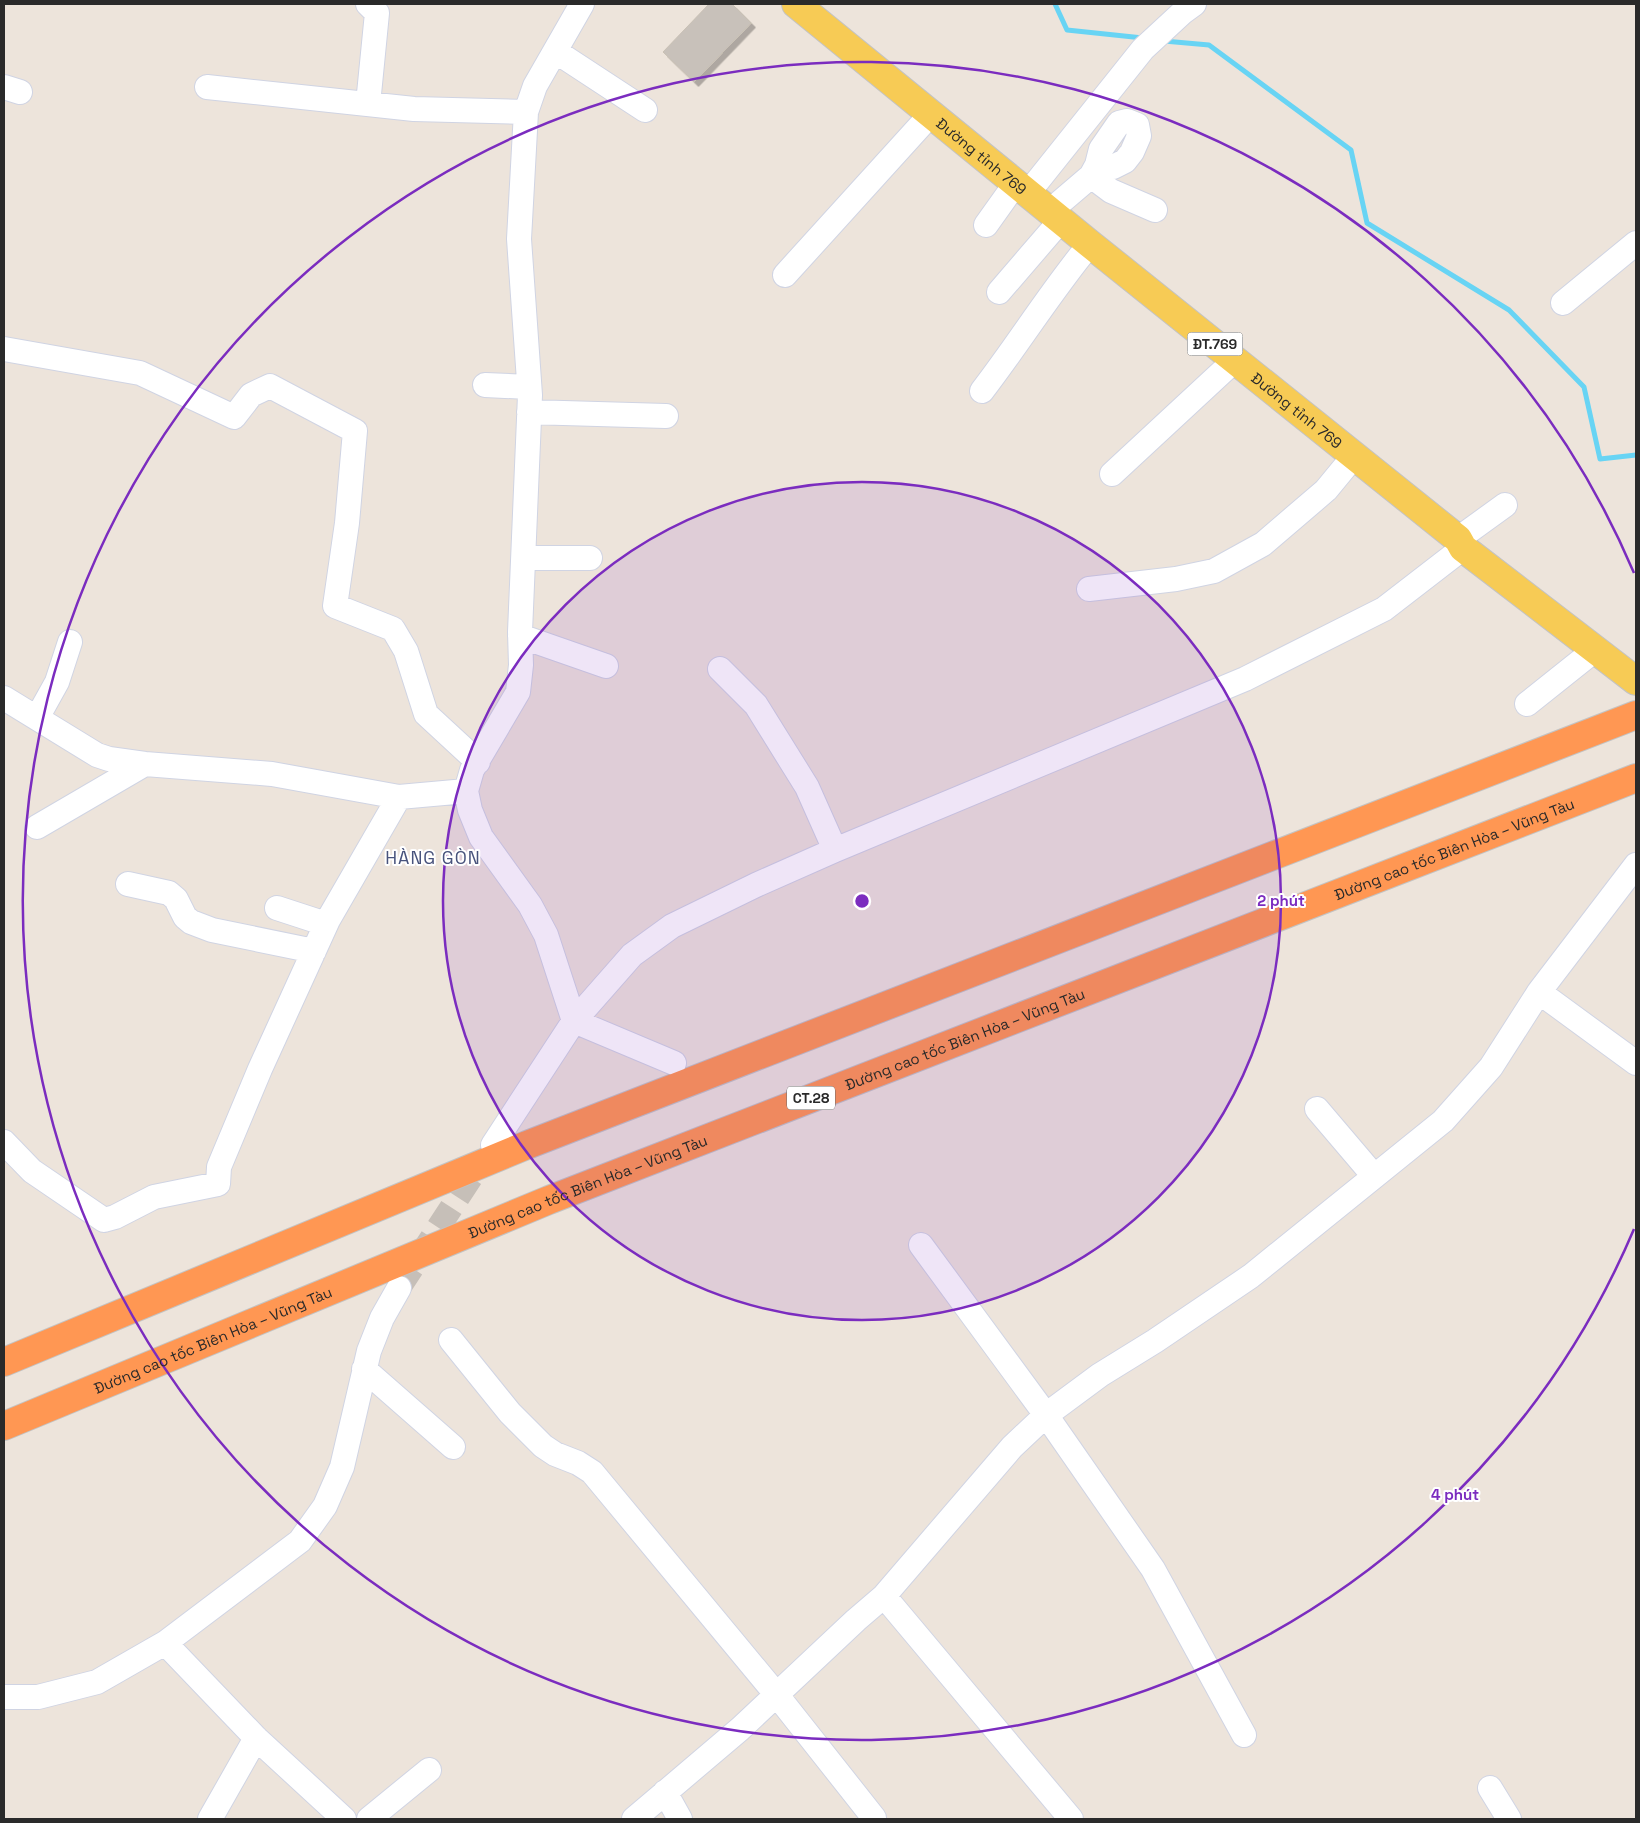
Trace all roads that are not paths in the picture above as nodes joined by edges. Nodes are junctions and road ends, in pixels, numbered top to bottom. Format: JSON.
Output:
{"nodes":[{"id":1,"x":368,"y":4,"type":"edge"},
{"id":2,"x":582,"y":4,"type":"edge"},
{"id":3,"x":796,"y":4,"type":"edge"},
{"id":4,"x":1194,"y":4,"type":"edge"},
{"id":5,"x":555,"y":51,"type":"junction"},
{"id":6,"x":207,"y":87,"type":"dead end"},
{"id":7,"x":368,"y":104,"type":"junction"},
{"id":8,"x":645,"y":110,"type":"dead end"},
{"id":9,"x":526,"y":112,"type":"junction"},
{"id":10,"x":931,"y":114,"type":"junction"},
{"id":11,"x":1022,"y":188,"type":"junction"},
{"id":12,"x":1155,"y":210,"type":"dead end"},
{"id":13,"x":1056,"y":215,"type":"junction"},
{"id":14,"x":986,"y":224,"type":"dead end"},
{"id":15,"x":1636,"y":243,"type":"edge"},
{"id":16,"x":1090,"y":244,"type":"junction"},
{"id":17,"x":785,"y":275,"type":"dead end"},
{"id":18,"x":999,"y":292,"type":"dead end"},
{"id":19,"x":1563,"y":303,"type":"dead end"},
{"id":20,"x":4,"y":349,"type":"edge"},
{"id":21,"x":1234,"y":360,"type":"junction"},
{"id":22,"x":485,"y":386,"type":"dead end"},
{"id":23,"x":529,"y":387,"type":"junction"},
{"id":24,"x":982,"y":390,"type":"dead end"},
{"id":25,"x":529,"y":412,"type":"junction"},
{"id":26,"x":666,"y":416,"type":"dead end"},
{"id":27,"x":1354,"y":456,"type":"junction"},
{"id":28,"x":1112,"y":474,"type":"dead end"},
{"id":29,"x":1505,"y":505,"type":"dead end"},
{"id":30,"x":1460,"y":544,"type":"junction"},
{"id":31,"x":524,"y":558,"type":"junction"},
{"id":32,"x":590,"y":558,"type":"dead end"},
{"id":33,"x":1089,"y":589,"type":"dead end"},
{"id":34,"x":520,"y":636,"type":"junction"},
{"id":35,"x":70,"y":642,"type":"dead end"},
{"id":36,"x":1596,"y":649,"type":"junction"},
{"id":37,"x":606,"y":666,"type":"dead end"},
{"id":38,"x":720,"y":669,"type":"dead end"},
{"id":39,"x":1636,"y":681,"type":"edge"},
{"id":40,"x":4,"y":698,"type":"edge"},
{"id":41,"x":1527,"y":704,"type":"dead end"},
{"id":42,"x":1636,"y":715,"type":"edge"},
{"id":43,"x":37,"y":718,"type":"junction"},
{"id":44,"x":478,"y":762,"type":"junction"},
{"id":45,"x":145,"y":764,"type":"junction"},
{"id":46,"x":1630,"y":780,"type":"edge"},
{"id":47,"x":466,"y":791,"type":"junction"},
{"id":48,"x":399,"y":798,"type":"junction"},
{"id":49,"x":37,"y":827,"type":"dead end"},
{"id":50,"x":835,"y":850,"type":"junction"},
{"id":51,"x":1636,"y":865,"type":"edge"},
{"id":52,"x":128,"y":884,"type":"dead end"},
{"id":53,"x":277,"y":908,"type":"dead end"},
{"id":54,"x":326,"y":924,"type":"junction"},
{"id":55,"x":314,"y":951,"type":"junction"},
{"id":56,"x":1539,"y":992,"type":"junction"},
{"id":57,"x":574,"y":1021,"type":"junction"},
{"id":58,"x":674,"y":1063,"type":"dead end"},
{"id":59,"x":1636,"y":1063,"type":"edge"},
{"id":60,"x":1317,"y":1108,"type":"dead end"},
{"id":61,"x":4,"y":1142,"type":"edge"},
{"id":62,"x":493,"y":1145,"type":"tunnel mouth"},
{"id":63,"x":1374,"y":1176,"type":"junction"},
{"id":64,"x":921,"y":1245,"type":"dead end"},
{"id":65,"x":398,"y":1288,"type":"tunnel mouth"},
{"id":66,"x":451,"y":1340,"type":"dead end"},
{"id":67,"x":4,"y":1362,"type":"edge"},
{"id":68,"x":364,"y":1369,"type":"junction"},
{"id":69,"x":1046,"y":1415,"type":"junction"},
{"id":70,"x":4,"y":1426,"type":"edge"},
{"id":71,"x":453,"y":1447,"type":"dead end"},
{"id":72,"x":884,"y":1596,"type":"junction"},
{"id":73,"x":165,"y":1643,"type":"junction"},
{"id":74,"x":776,"y":1694,"type":"junction"},
{"id":75,"x":4,"y":1697,"type":"edge"},
{"id":76,"x":1244,"y":1735,"type":"dead end"},
{"id":77,"x":256,"y":1738,"type":"junction"},
{"id":78,"x":429,"y":1770,"type":"dead end"},
{"id":79,"x":1490,"y":1788,"type":"dead end"},
{"id":80,"x":665,"y":1792,"type":"junction"},
{"id":81,"x":874,"y":1818,"type":"dead end"},
{"id":82,"x":210,"y":1819,"type":"edge"},
{"id":83,"x":344,"y":1819,"type":"edge"},
{"id":84,"x":369,"y":1819,"type":"edge"},
{"id":85,"x":634,"y":1819,"type":"edge"},
{"id":86,"x":680,"y":1819,"type":"edge"},
{"id":87,"x":1071,"y":1819,"type":"edge"},
{"id":88,"x":1509,"y":1819,"type":"edge"}],
"edges":[{"from":1,"to":7,"type":"street"},
{"from":2,"to":5,"type":"street"},
{"from":3,"to":10,"type":"main road","name":"Đường tỉnh 769","number":"ĐT.769"},
{"from":4,"to":11,"type":"street"},
{"from":5,"to":8,"type":"street"},
{"from":5,"to":9,"type":"street"},
{"from":6,"to":7,"type":"street"},
{"from":7,"to":9,"type":"street"},
{"from":9,"to":23,"type":"street"},
{"from":10,"to":11,"type":"main road","name":"Đường tỉnh 769","number":"ĐT.769"},
{"from":10,"to":17,"type":"street"},
{"from":11,"to":13,"type":"main road","name":"Đường tỉnh 769","number":"ĐT.769"},
{"from":11,"to":14,"type":"street"},
{"from":12,"to":13,"type":"street"},
{"from":13,"to":16,"type":"main road","name":"Đường tỉnh 769","number":"ĐT.769"},
{"from":13,"to":18,"type":"street"},
{"from":15,"to":19,"type":"street"},
{"from":16,"to":21,"type":"main road","name":"Đường tỉnh 769","number":"ĐT.769"},
{"from":16,"to":24,"type":"street"},
{"from":20,"to":44,"type":"street"},
{"from":21,"to":27,"type":"main road","name":"Đường tỉnh 769","number":"ĐT.769"},
{"from":21,"to":28,"type":"street"},
{"from":22,"to":23,"type":"street"},
{"from":23,"to":25,"type":"street"},
{"from":25,"to":26,"type":"street"},
{"from":25,"to":31,"type":"street"},
{"from":27,"to":30,"type":"main road","name":"Đường tỉnh 769","number":"ĐT.769"},
{"from":27,"to":33,"type":"street"},
{"from":29,"to":30,"type":"street"},
{"from":30,"to":36,"type":"main road","name":"Đường tỉnh 769","number":"ĐT.769"},
{"from":30,"to":50,"type":"street"},
{"from":31,"to":32,"type":"street"},
{"from":31,"to":34,"type":"street"},
{"from":34,"to":37,"type":"street"},
{"from":34,"to":44,"type":"street"},
{"from":35,"to":43,"type":"street"},
{"from":36,"to":39,"type":"main road","name":"Đường tỉnh 769","number":"ĐT.769"},
{"from":36,"to":41,"type":"street"},
{"from":38,"to":50,"type":"street"},
{"from":40,"to":43,"type":"street"},
{"from":42,"to":67,"type":"highway"},
{"from":43,"to":45,"type":"street"},
{"from":44,"to":47,"type":"street"},
{"from":45,"to":48,"type":"street"},
{"from":45,"to":49,"type":"street"},
{"from":46,"to":70,"type":"highway","name":"Đường cao tốc Biên Hòa – Vũng Tàu","number":"CT.28"},
{"from":47,"to":48,"type":"street"},
{"from":47,"to":57,"type":"street"},
{"from":48,"to":54,"type":"street"},
{"from":50,"to":57,"type":"street"},
{"from":51,"to":56,"type":"street"},
{"from":52,"to":55,"type":"street"},
{"from":53,"to":54,"type":"street"},
{"from":54,"to":55,"type":"street"},
{"from":55,"to":61,"type":"street"},
{"from":56,"to":59,"type":"street"},
{"from":56,"to":63,"type":"street"},
{"from":57,"to":58,"type":"street"},
{"from":57,"to":62,"type":"street"},
{"from":60,"to":63,"type":"street"},
{"from":63,"to":69,"type":"street"},
{"from":64,"to":69,"type":"street"},
{"from":65,"to":68,"type":"street"},
{"from":66,"to":74,"type":"street"},
{"from":68,"to":71,"type":"street"},
{"from":68,"to":73,"type":"street"},
{"from":69,"to":72,"type":"street"},
{"from":69,"to":76,"type":"street"},
{"from":72,"to":74,"type":"street"},
{"from":72,"to":87,"type":"street"},
{"from":73,"to":75,"type":"street"},
{"from":73,"to":77,"type":"street"},
{"from":74,"to":80,"type":"street"},
{"from":74,"to":81,"type":"street"},
{"from":77,"to":82,"type":"street"},
{"from":77,"to":83,"type":"street"},
{"from":78,"to":84,"type":"street"},
{"from":79,"to":88,"type":"street"},
{"from":80,"to":85,"type":"street"},
{"from":80,"to":86,"type":"street"}]}
